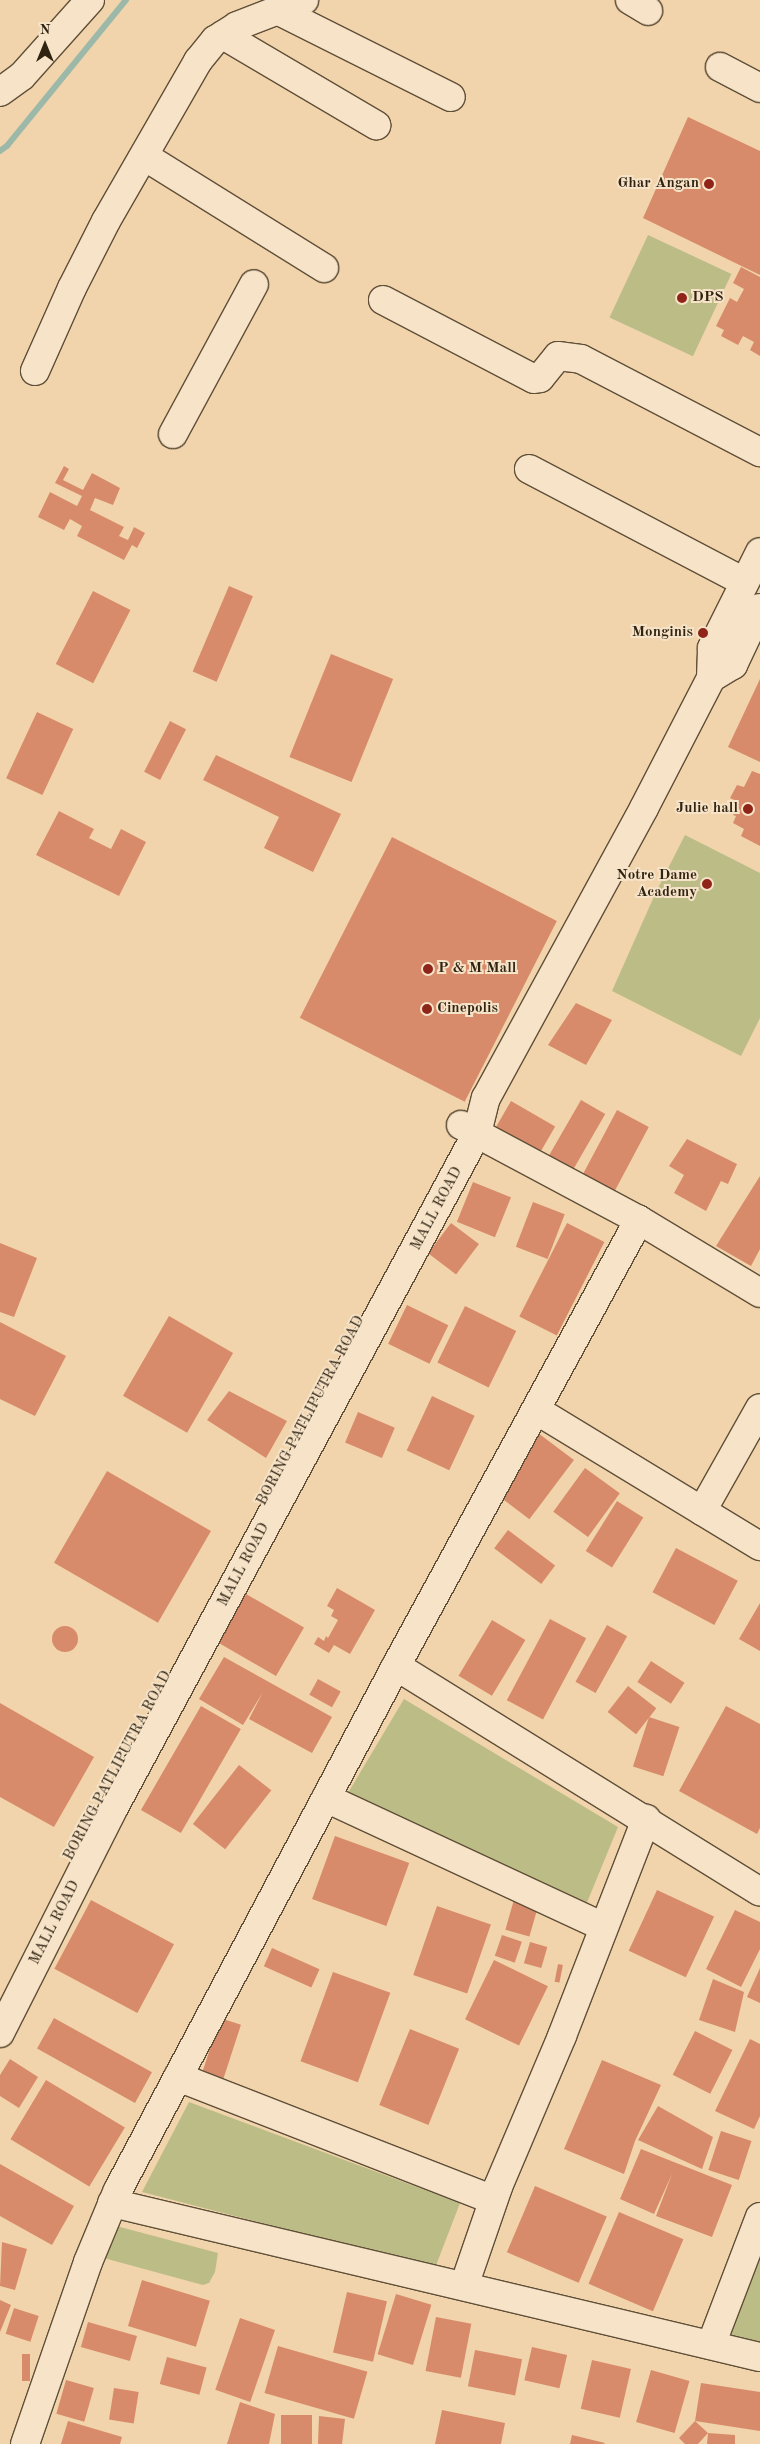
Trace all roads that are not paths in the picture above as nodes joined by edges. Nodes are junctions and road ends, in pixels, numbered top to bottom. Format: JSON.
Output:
{"nodes":[{"id":1,"x":90,"y":0,"type":"edge"},
{"id":2,"x":304,"y":0,"type":"edge"},
{"id":3,"x":279,"y":11,"type":"junction"},
{"id":4,"x":223,"y":35,"type":"junction"},
{"id":5,"x":720,"y":67,"type":"dead end"},
{"id":6,"x":760,"y":88,"type":"edge"},
{"id":7,"x":0,"y":92,"type":"edge"},
{"id":8,"x":451,"y":97,"type":"dead end"},
{"id":9,"x":376,"y":125,"type":"dead end"},
{"id":10,"x":144,"y":156,"type":"junction"},
{"id":11,"x":324,"y":268,"type":"dead end"},
{"id":12,"x":254,"y":284,"type":"dead end"},
{"id":13,"x":383,"y":300,"type":"dead end"},
{"id":14,"x":35,"y":371,"type":"dead end"},
{"id":15,"x":172,"y":434,"type":"dead end"},
{"id":16,"x":760,"y":452,"type":"edge"},
{"id":17,"x":529,"y":469,"type":"dead end"},
{"id":18,"x":753,"y":571,"type":"edge"},
{"id":19,"x":760,"y":608,"type":"edge"},
{"id":20,"x":711,"y":678,"type":"junction"},
{"id":21,"x":469,"y":1129,"type":"junction"},
{"id":22,"x":639,"y":1220,"type":"junction"},
{"id":23,"x":760,"y":1292,"type":"edge"},
{"id":24,"x":760,"y":1408,"type":"edge"},
{"id":25,"x":536,"y":1410,"type":"junction"},
{"id":26,"x":702,"y":1511,"type":"junction"},
{"id":27,"x":760,"y":1546,"type":"edge"},
{"id":28,"x":396,"y":1666,"type":"junction"},
{"id":29,"x":326,"y":1798,"type":"junction"},
{"id":30,"x":104,"y":1806,"type":"junction"},
{"id":31,"x":646,"y":1819,"type":"junction"},
{"id":32,"x":760,"y":1892,"type":"edge"},
{"id":33,"x":604,"y":1927,"type":"junction"},
{"id":34,"x":0,"y":1992,"type":"edge"},
{"id":35,"x":2,"y":2025,"type":"edge"},
{"id":36,"x":178,"y":2077,"type":"junction"},
{"id":37,"x":494,"y":2200,"type":"junction"},
{"id":38,"x":112,"y":2203,"type":"junction"},
{"id":39,"x":760,"y":2217,"type":"edge"},
{"id":40,"x":464,"y":2286,"type":"junction"},
{"id":41,"x":711,"y":2345,"type":"junction"},
{"id":42,"x":760,"y":2357,"type":"edge"},
{"id":43,"x":25,"y":2444,"type":"edge"}],
"edges":[{"from":1,"to":7,"type":"street"},
{"from":2,"to":3,"type":"street"},
{"from":3,"to":4,"type":"street"},
{"from":3,"to":8,"type":"street"},
{"from":4,"to":9,"type":"street"},
{"from":4,"to":10,"type":"street"},
{"from":5,"to":6,"type":"street"},
{"from":10,"to":11,"type":"street"},
{"from":10,"to":14,"type":"street"},
{"from":12,"to":15,"type":"street"},
{"from":13,"to":16,"type":"street"},
{"from":17,"to":18,"type":"street"},
{"from":18,"to":20,"type":"street"},
{"from":19,"to":20,"type":"street"},
{"from":20,"to":21,"type":"street","name":"MALL ROAD"},
{"from":21,"to":22,"type":"street"},
{"from":21,"to":30,"type":"street","name":"MALL ROAD"},
{"from":22,"to":23,"type":"street"},
{"from":22,"to":25,"type":"street"},
{"from":24,"to":26,"type":"street"},
{"from":25,"to":26,"type":"street"},
{"from":25,"to":28,"type":"street"},
{"from":26,"to":27,"type":"street"},
{"from":28,"to":29,"type":"street"},
{"from":28,"to":31,"type":"street"},
{"from":29,"to":33,"type":"street"},
{"from":29,"to":36,"type":"street"},
{"from":30,"to":34,"type":"street","name":"BORING PATLIPUTRA ROAD"},
{"from":30,"to":35,"type":"street","name":"MALL ROAD"},
{"from":31,"to":32,"type":"street"},
{"from":31,"to":33,"type":"street"},
{"from":33,"to":37,"type":"street"},
{"from":36,"to":37,"type":"street"},
{"from":36,"to":38,"type":"street"},
{"from":37,"to":40,"type":"street"},
{"from":38,"to":40,"type":"street"},
{"from":38,"to":43,"type":"street"},
{"from":39,"to":41,"type":"street"},
{"from":40,"to":41,"type":"street"},
{"from":41,"to":42,"type":"street"}]}
